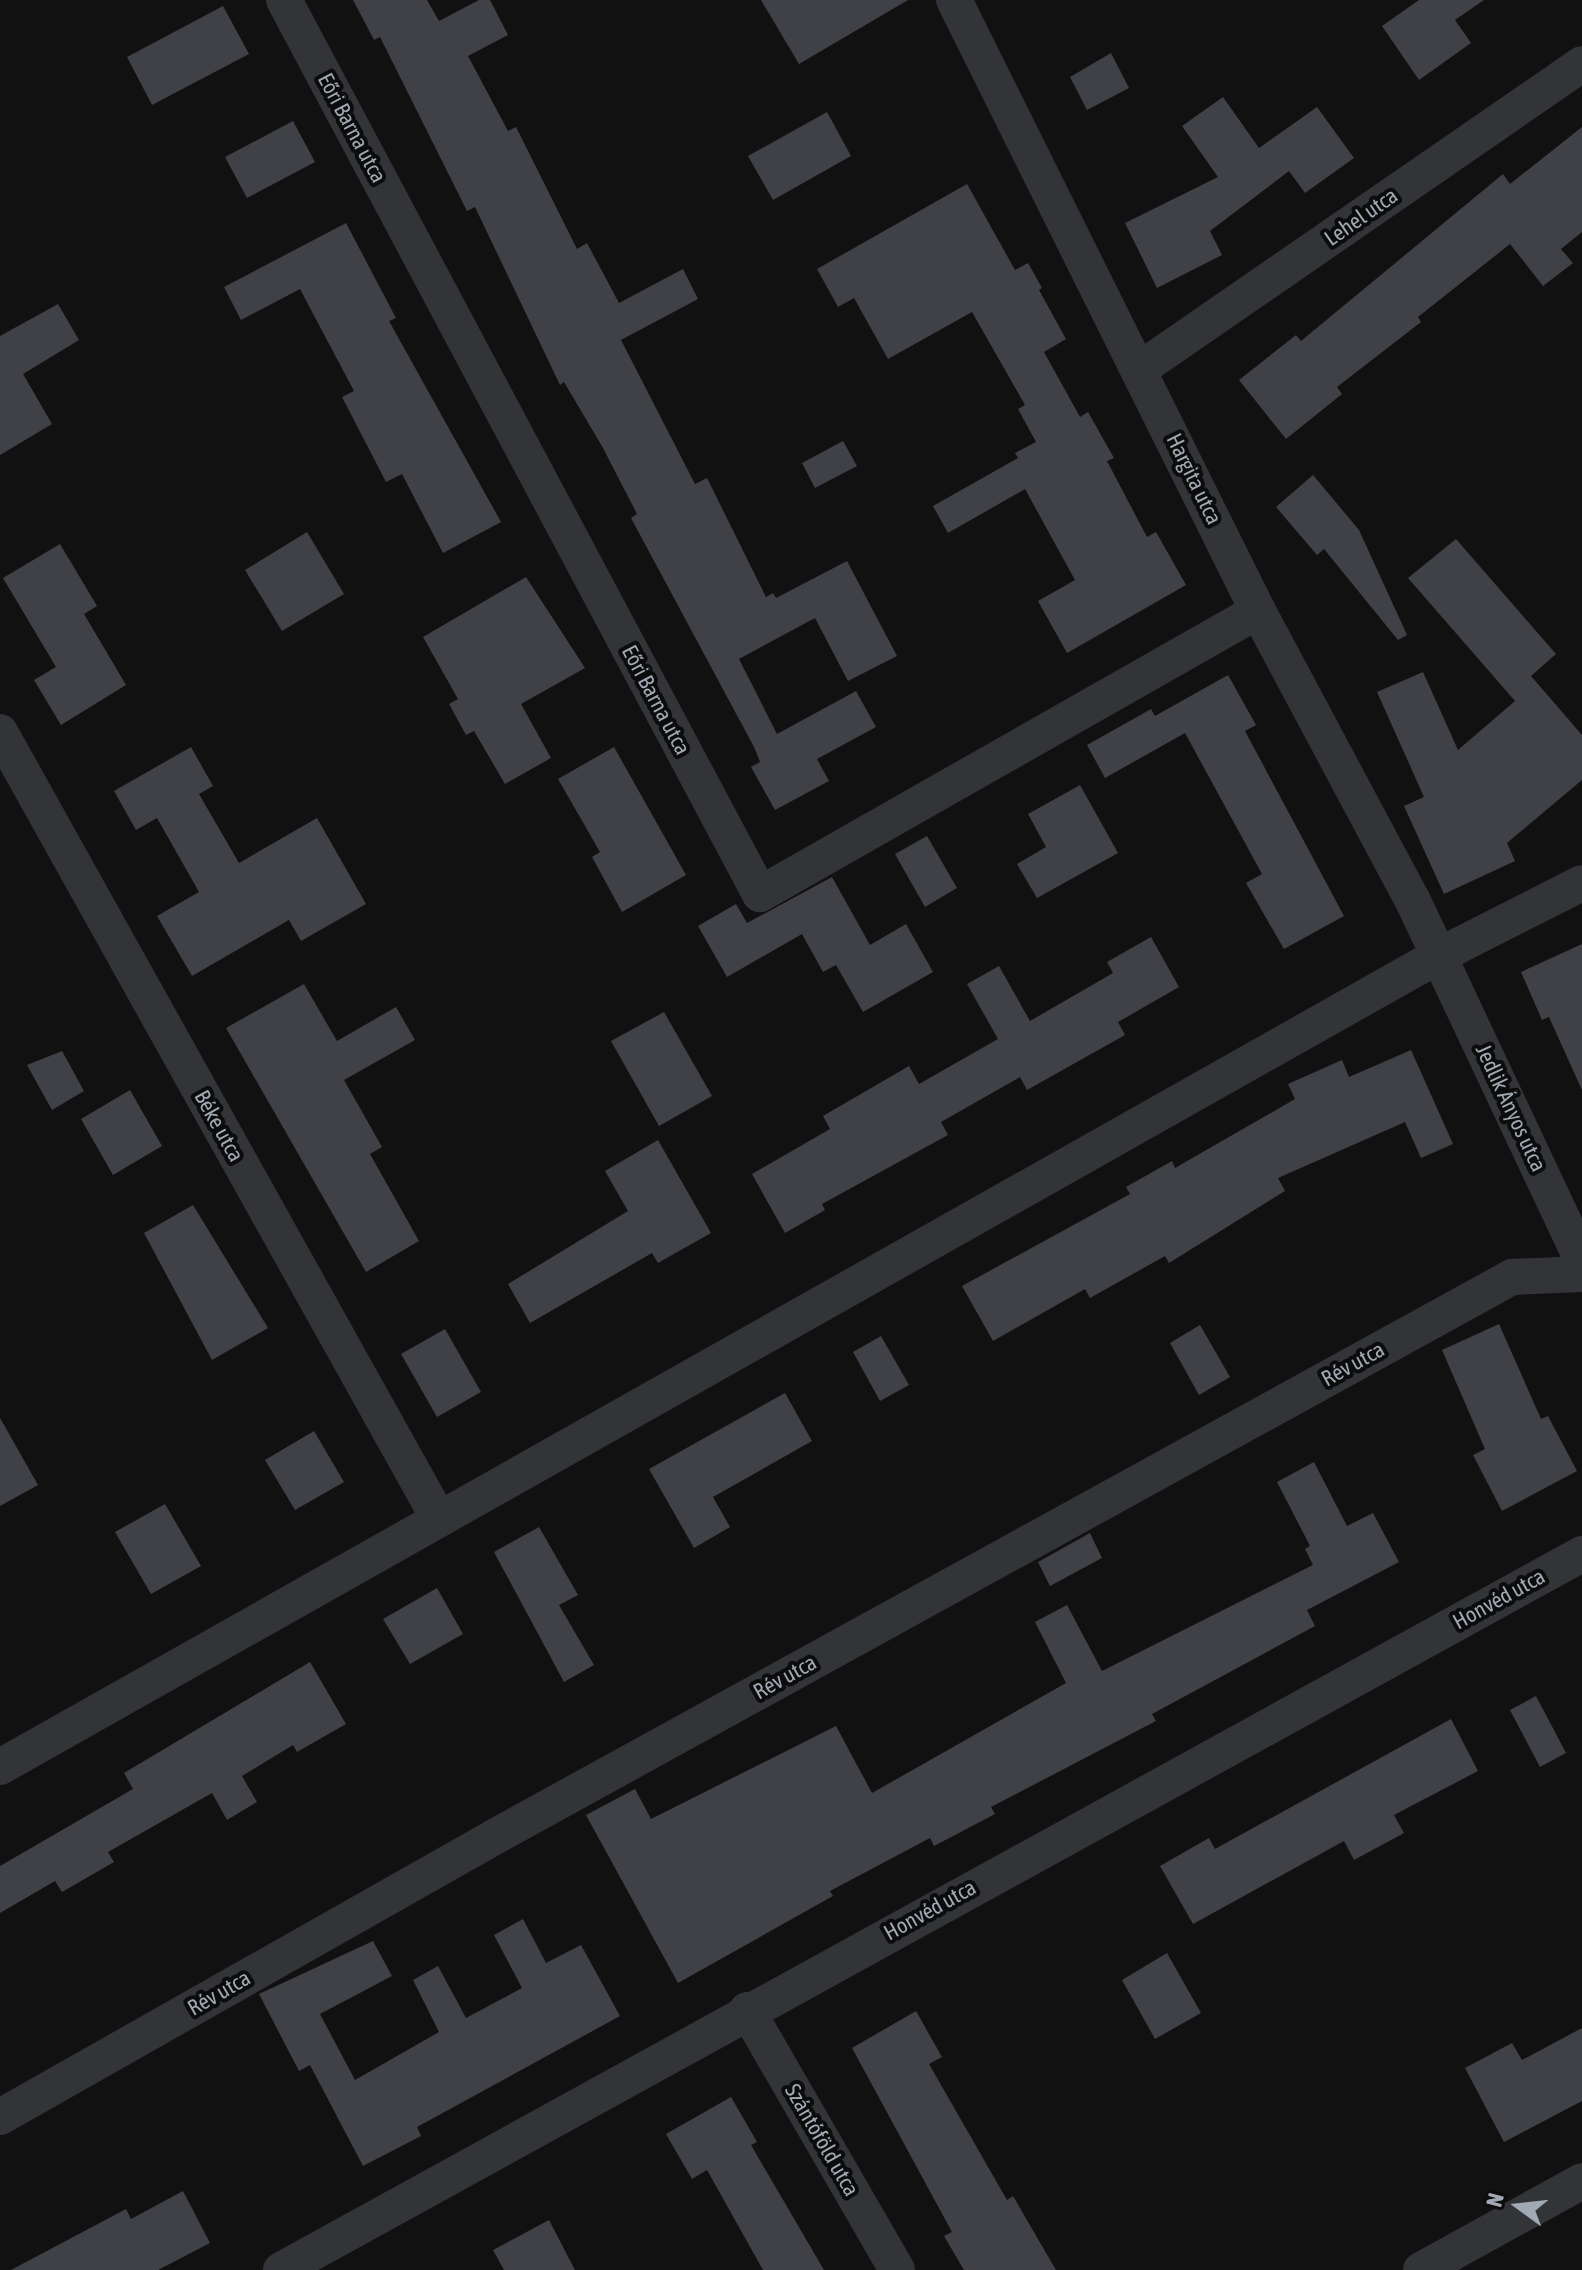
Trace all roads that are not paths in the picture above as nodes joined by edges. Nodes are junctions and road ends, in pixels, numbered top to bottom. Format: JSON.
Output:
{"nodes":[{"id":1,"x":284,"y":0,"type":"edge"},
{"id":2,"x":954,"y":0,"type":"edge"},
{"id":3,"x":1582,"y":64,"type":"edge"},
{"id":4,"x":1140,"y":369,"type":"junction"},
{"id":5,"x":1258,"y":611,"type":"junction"},
{"id":6,"x":0,"y":732,"type":"edge"},
{"id":7,"x":1582,"y":883,"type":"edge"},
{"id":8,"x":1438,"y":956,"type":"junction"},
{"id":9,"x":1582,"y":1261,"type":"edge"},
{"id":10,"x":1582,"y":1274,"type":"edge"},
{"id":11,"x":439,"y":1519,"type":"junction"},
{"id":12,"x":1582,"y":1554,"type":"edge"},
{"id":13,"x":0,"y":1767,"type":"edge"},
{"id":14,"x":747,"y":2010,"type":"junction"},
{"id":15,"x":0,"y":2117,"type":"edge"},
{"id":16,"x":1582,"y":2181,"type":"edge"},
{"id":17,"x":281,"y":2270,"type":"edge"},
{"id":18,"x":897,"y":2270,"type":"edge"},
{"id":19,"x":1421,"y":2270,"type":"edge"}],
"edges":[{"from":1,"to":5,"type":"street","name":"Eőri Barna utca"},
{"from":2,"to":4,"type":"street","name":"Hargita utca"},
{"from":3,"to":4,"type":"street","name":"Lehel utca"},
{"from":4,"to":5,"type":"street","name":"Hargita utca"},
{"from":5,"to":8,"type":"street","name":"Hargita utca"},
{"from":6,"to":11,"type":"street","name":"Béke utca"},
{"from":7,"to":8,"type":"street"},
{"from":8,"to":9,"type":"street","name":"Jedlik Ányos utca"},
{"from":8,"to":11,"type":"street"},
{"from":10,"to":15,"type":"street","name":"Rév utca"},
{"from":11,"to":13,"type":"street"},
{"from":12,"to":14,"type":"street","name":"Honvéd utca"},
{"from":14,"to":17,"type":"street","name":"Honvéd utca"},
{"from":14,"to":18,"type":"street","name":"Szántóföld utca"},
{"from":16,"to":19,"type":"street"}]}
